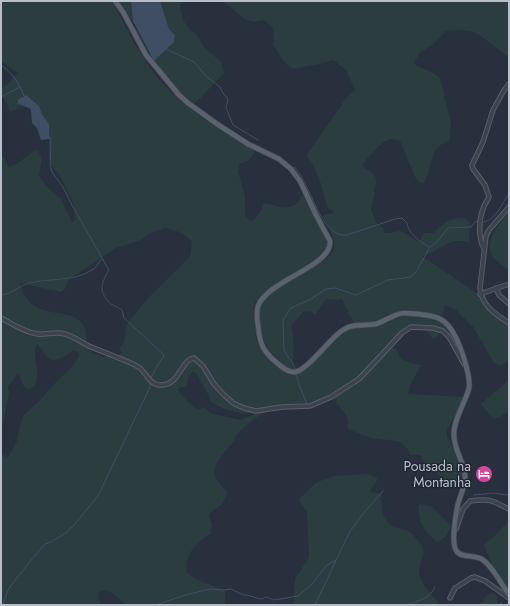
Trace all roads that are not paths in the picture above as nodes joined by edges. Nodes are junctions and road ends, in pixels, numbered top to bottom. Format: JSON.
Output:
{"nodes":[{"id":1,"x":115,"y":1,"type":"edge"},
{"id":2,"x":509,"y":84,"type":"edge"},
{"id":3,"x":509,"y":207,"type":"edge"},
{"id":4,"x":484,"y":248,"type":"junction"},
{"id":5,"x":509,"y":284,"type":"edge"},
{"id":6,"x":496,"y":288,"type":"junction"},
{"id":7,"x":480,"y":294,"type":"junction"},
{"id":8,"x":509,"y":304,"type":"edge"},
{"id":9,"x":1,"y":318,"type":"edge"},
{"id":10,"x":509,"y":323,"type":"edge"},
{"id":11,"x":465,"y":367,"type":"junction"},
{"id":12,"x":509,"y":509,"type":"edge"},
{"id":13,"x":454,"y":534,"type":"junction"},
{"id":14,"x":509,"y":595,"type":"edge"},
{"id":15,"x":450,"y":598,"type":"dead end"},
{"id":16,"x":509,"y":598,"type":"edge"}],
"edges":[{"from":1,"to":11,"type":"main road"},
{"from":2,"to":4,"type":"street"},
{"from":3,"to":4,"type":"street"},
{"from":4,"to":7,"type":"street"},
{"from":5,"to":6,"type":"street"},
{"from":6,"to":7,"type":"street"},
{"from":6,"to":8,"type":"street"},
{"from":7,"to":10,"type":"street"},
{"from":9,"to":11,"type":"street"},
{"from":11,"to":13,"type":"main road"},
{"from":12,"to":13,"type":"street"},
{"from":13,"to":14,"type":"main road"},
{"from":15,"to":16,"type":"street"}]}
